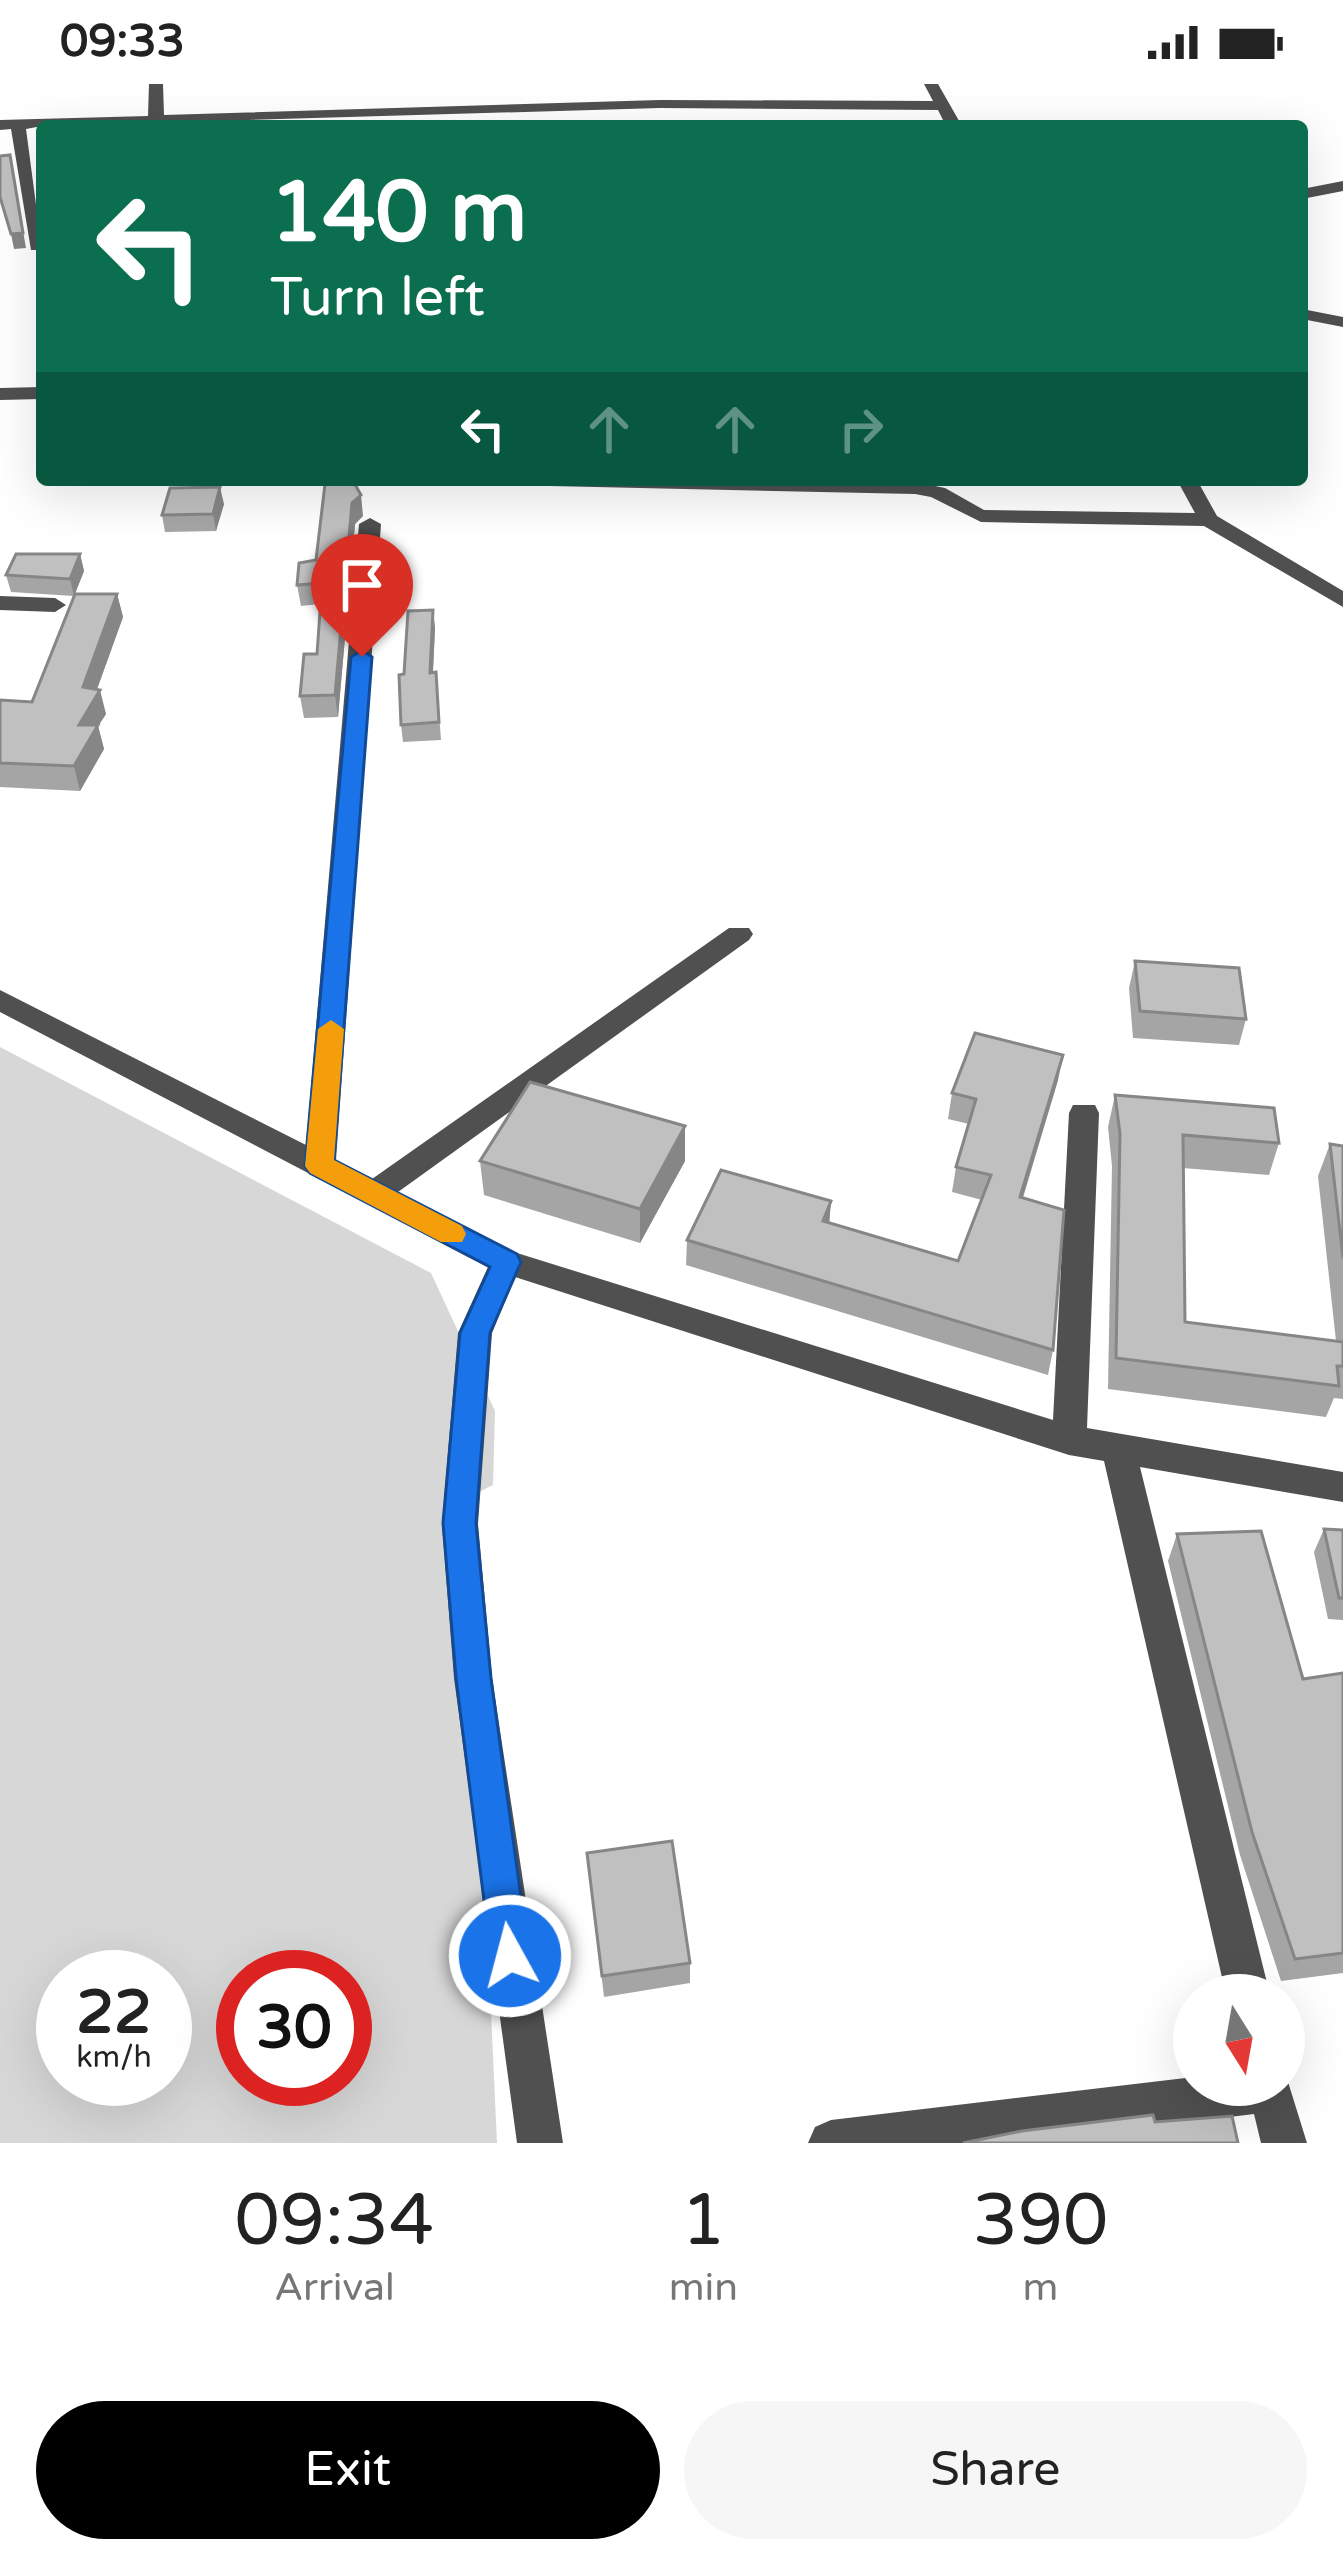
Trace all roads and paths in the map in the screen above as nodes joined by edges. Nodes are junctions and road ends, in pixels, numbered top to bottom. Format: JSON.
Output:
{"nodes":[{"id":1,"x":156,"y":84,"type":"edge"},
{"id":2,"x":931,"y":84,"type":"edge"},
{"id":3,"x":586,"y":105,"type":"junction"},
{"id":4,"x":943,"y":106,"type":"junction"},
{"id":5,"x":438,"y":118,"type":"edge"},
{"id":6,"x":156,"y":119,"type":"junction"},
{"id":7,"x":132,"y":120,"type":"edge"},
{"id":8,"x":164,"y":120,"type":"edge"},
{"id":9,"x":280,"y":120,"type":"edge"},
{"id":10,"x":595,"y":120,"type":"edge"},
{"id":11,"x":951,"y":120,"type":"edge"},
{"id":12,"x":9,"y":125,"type":"edge"},
{"id":13,"x":1343,"y":186,"type":"edge"},
{"id":14,"x":1308,"y":193,"type":"edge"},
{"id":15,"x":36,"y":242,"type":"edge"},
{"id":16,"x":1308,"y":315,"type":"edge"},
{"id":17,"x":1343,"y":322,"type":"edge"},
{"id":18,"x":36,"y":393,"type":"edge"},
{"id":19,"x":0,"y":394,"type":"edge"},
{"id":20,"x":824,"y":486,"type":"edge"},
{"id":21,"x":1190,"y":486,"type":"edge"},
{"id":22,"x":1209,"y":520,"type":"junction"},
{"id":23,"x":370,"y":524,"type":"dead end"},
{"id":24,"x":1343,"y":600,"type":"edge"},
{"id":25,"x":0,"y":602,"type":"edge"},
{"id":26,"x":55,"y":605,"type":"dead end"},
{"id":27,"x":739,"y":934,"type":"dead end"},
{"id":28,"x":0,"y":1000,"type":"edge"},
{"id":29,"x":1084,"y":1113,"type":"dead end"},
{"id":30,"x":320,"y":1166,"type":"junction"},
{"id":31,"x":374,"y":1194,"type":"junction"},
{"id":32,"x":506,"y":1262,"type":"junction"},
{"id":33,"x":1069,"y":1440,"type":"junction"},
{"id":34,"x":1119,"y":1451,"type":"junction"},
{"id":35,"x":1343,"y":1486,"type":"edge"},
{"id":36,"x":1243,"y":1974,"type":"edge"},
{"id":37,"x":1173,"y":2100,"type":"edge"},
{"id":38,"x":1275,"y":2106,"type":"edge"},
{"id":39,"x":540,"y":2143,"type":"edge"},
{"id":40,"x":831,"y":2143,"type":"edge"},
{"id":41,"x":1284,"y":2143,"type":"edge"}],
"edges":[{"from":1,"to":6,"type":"street"},
{"from":2,"to":4,"type":"street"},
{"from":3,"to":4,"type":"street"},
{"from":3,"to":5,"type":"street"},
{"from":3,"to":10,"type":"street"},
{"from":4,"to":11,"type":"street"},
{"from":5,"to":9,"type":"street"},
{"from":6,"to":7,"type":"street"},
{"from":6,"to":8,"type":"street"},
{"from":12,"to":15,"type":"street"},
{"from":13,"to":14,"type":"street"},
{"from":16,"to":17,"type":"street"},
{"from":18,"to":19,"type":"street"},
{"from":20,"to":22,"type":"street"},
{"from":21,"to":22,"type":"street"},
{"from":22,"to":24,"type":"street"},
{"from":23,"to":30,"type":"street"},
{"from":25,"to":26,"type":"street"},
{"from":27,"to":31,"type":"street"},
{"from":28,"to":30,"type":"street"},
{"from":29,"to":33,"type":"street"},
{"from":30,"to":31,"type":"street"},
{"from":31,"to":32,"type":"street"},
{"from":32,"to":33,"type":"street"},
{"from":32,"to":39,"type":"street"},
{"from":33,"to":34,"type":"street"},
{"from":34,"to":35,"type":"street"},
{"from":34,"to":36,"type":"street"},
{"from":37,"to":40,"type":"street"},
{"from":38,"to":41,"type":"street"}]}
